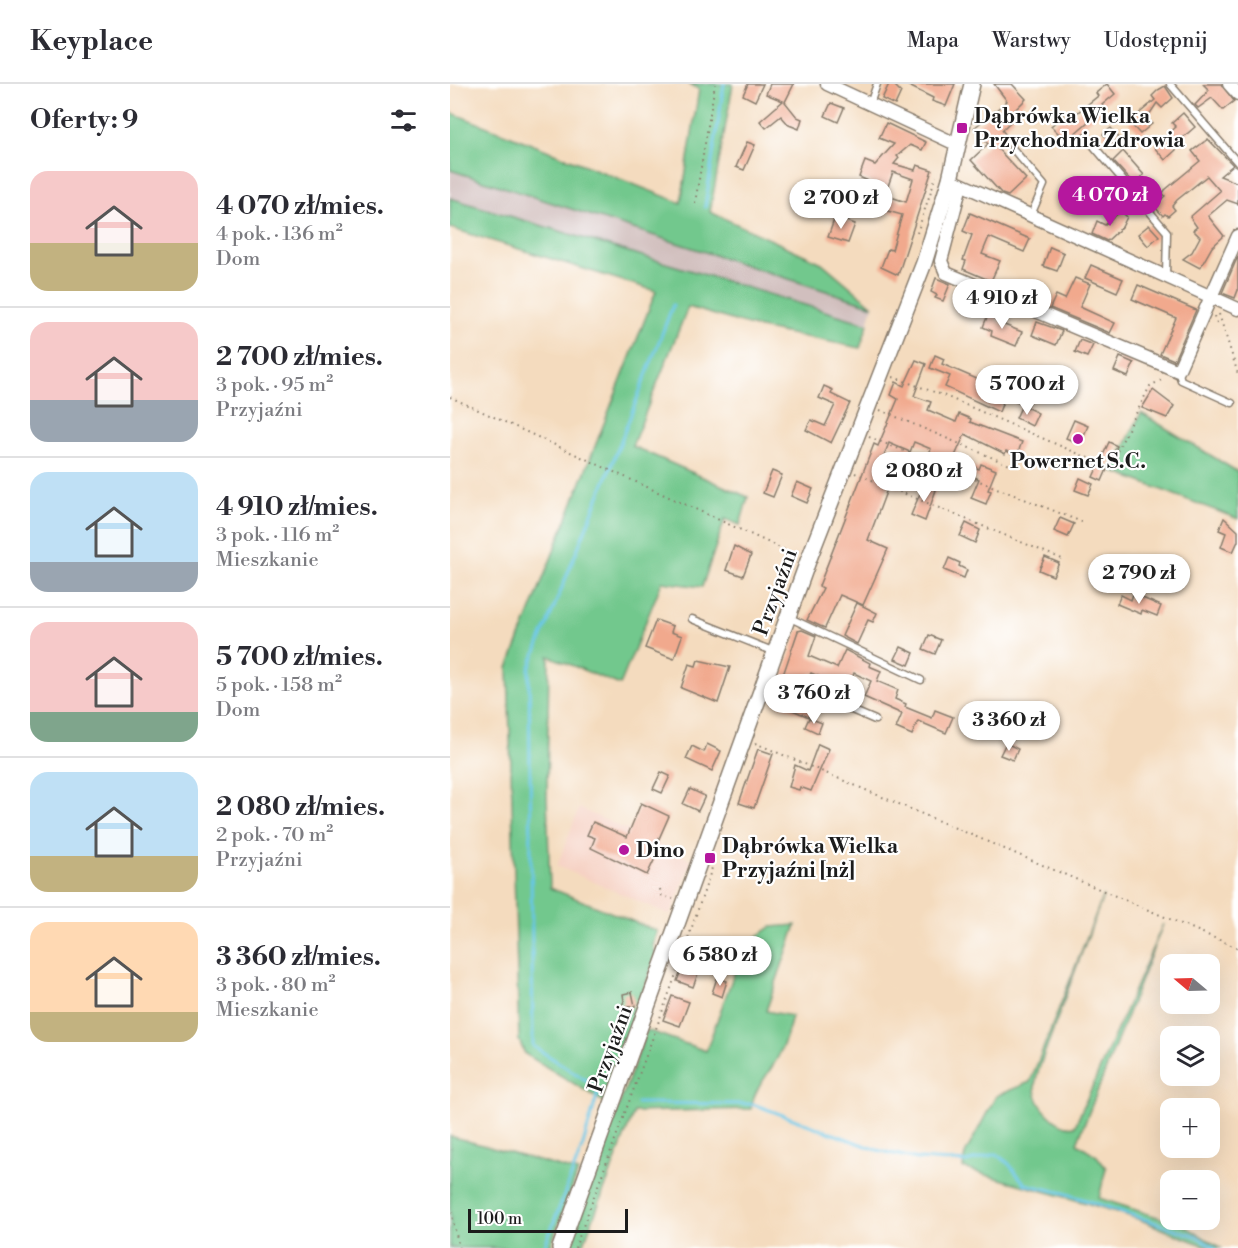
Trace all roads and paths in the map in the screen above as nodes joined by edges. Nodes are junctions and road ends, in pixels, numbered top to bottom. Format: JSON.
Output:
{"nodes":[{"id":1,"x":715,"y":84,"type":"edge"},
{"id":2,"x":827,"y":84,"type":"edge"},
{"id":3,"x":877,"y":84,"type":"edge"},
{"id":4,"x":972,"y":84,"type":"edge"},
{"id":5,"x":1170,"y":84,"type":"edge"},
{"id":6,"x":1229,"y":84,"type":"edge"},
{"id":7,"x":1238,"y":94,"type":"edge"},
{"id":8,"x":870,"y":104,"type":"junction"},
{"id":9,"x":1086,"y":137,"type":"dead end"},
{"id":10,"x":958,"y":145,"type":"junction"},
{"id":11,"x":1012,"y":148,"type":"dead end"},
{"id":12,"x":1238,"y":163,"type":"edge"},
{"id":13,"x":956,"y":182,"type":"junction"},
{"id":14,"x":695,"y":203,"type":"dead end"},
{"id":15,"x":1031,"y":215,"type":"junction"},
{"id":16,"x":1238,"y":236,"type":"edge"},
{"id":17,"x":1166,"y":276,"type":"junction"},
{"id":18,"x":1215,"y":298,"type":"junction"},
{"id":19,"x":1238,"y":309,"type":"edge"},
{"id":20,"x":1178,"y":372,"type":"junction"},
{"id":21,"x":882,"y":373,"type":"junction"},
{"id":22,"x":1238,"y":374,"type":"edge"},
{"id":23,"x":450,"y":397,"type":"edge"},
{"id":24,"x":1232,"y":403,"type":"dead end"},
{"id":25,"x":870,"y":405,"type":"junction"},
{"id":26,"x":858,"y":433,"type":"junction"},
{"id":27,"x":1012,"y":466,"type":"dead end"},
{"id":28,"x":844,"y":468,"type":"junction"},
{"id":29,"x":1082,"y":522,"type":"dead end"},
{"id":30,"x":1062,"y":559,"type":"dead end"},
{"id":31,"x":808,"y":561,"type":"junction"},
{"id":32,"x":788,"y":617,"type":"junction"},
{"id":33,"x":692,"y":619,"type":"dead end"},
{"id":34,"x":775,"y":652,"type":"junction"},
{"id":35,"x":768,"y":674,"type":"junction"},
{"id":36,"x":921,"y":680,"type":"dead end"},
{"id":37,"x":874,"y":720,"type":"dead end"},
{"id":38,"x":744,"y":738,"type":"junction"},
{"id":39,"x":714,"y":855,"type":"dead end"},
{"id":40,"x":1238,"y":948,"type":"edge"},
{"id":41,"x":450,"y":1206,"type":"edge"},
{"id":42,"x":459,"y":1248,"type":"edge"},
{"id":43,"x":560,"y":1248,"type":"edge"},
{"id":44,"x":575,"y":1248,"type":"edge"}],
"edges":[{"from":1,"to":14,"type":"path"},
{"from":2,"to":8,"type":"street"},
{"from":3,"to":8,"type":"lane"},
{"from":4,"to":10,"type":"street","name":"Przyjaźni"},
{"from":5,"to":12,"type":"lane"},
{"from":6,"to":7,"type":"street"},
{"from":8,"to":10,"type":"street"},
{"from":9,"to":17,"type":"lane"},
{"from":10,"to":13,"type":"street","name":"Przyjaźni"},
{"from":11,"to":15,"type":"lane"},
{"from":13,"to":15,"type":"street"},
{"from":13,"to":20,"type":"street"},
{"from":13,"to":21,"type":"street","name":"Przyjaźni"},
{"from":15,"to":17,"type":"street"},
{"from":16,"to":18,"type":"street"},
{"from":17,"to":18,"type":"street"},
{"from":18,"to":19,"type":"street"},
{"from":18,"to":20,"type":"street"},
{"from":18,"to":22,"type":"path"},
{"from":20,"to":21,"type":"path"},
{"from":20,"to":24,"type":"lane"},
{"from":21,"to":25,"type":"street","name":"Przyjaźni"},
{"from":23,"to":31,"type":"path"},
{"from":25,"to":26,"type":"street","name":"Przyjaźni"},
{"from":25,"to":27,"type":"path"},
{"from":26,"to":28,"type":"street","name":"Przyjaźni"},
{"from":26,"to":29,"type":"path"},
{"from":28,"to":30,"type":"path"},
{"from":28,"to":31,"type":"street","name":"Przyjaźni"},
{"from":31,"to":32,"type":"street","name":"Przyjaźni"},
{"from":32,"to":34,"type":"street","name":"Przyjaźni"},
{"from":32,"to":36,"type":"lane"},
{"from":33,"to":34,"type":"lane"},
{"from":34,"to":35,"type":"street","name":"Przyjaźni"},
{"from":35,"to":37,"type":"lane"},
{"from":35,"to":38,"type":"street","name":"Przyjaźni"},
{"from":38,"to":40,"type":"path"},
{"from":38,"to":43,"type":"street","name":"Przyjaźni"},
{"from":39,"to":44,"type":"path"},
{"from":41,"to":42,"type":"path"}]}
